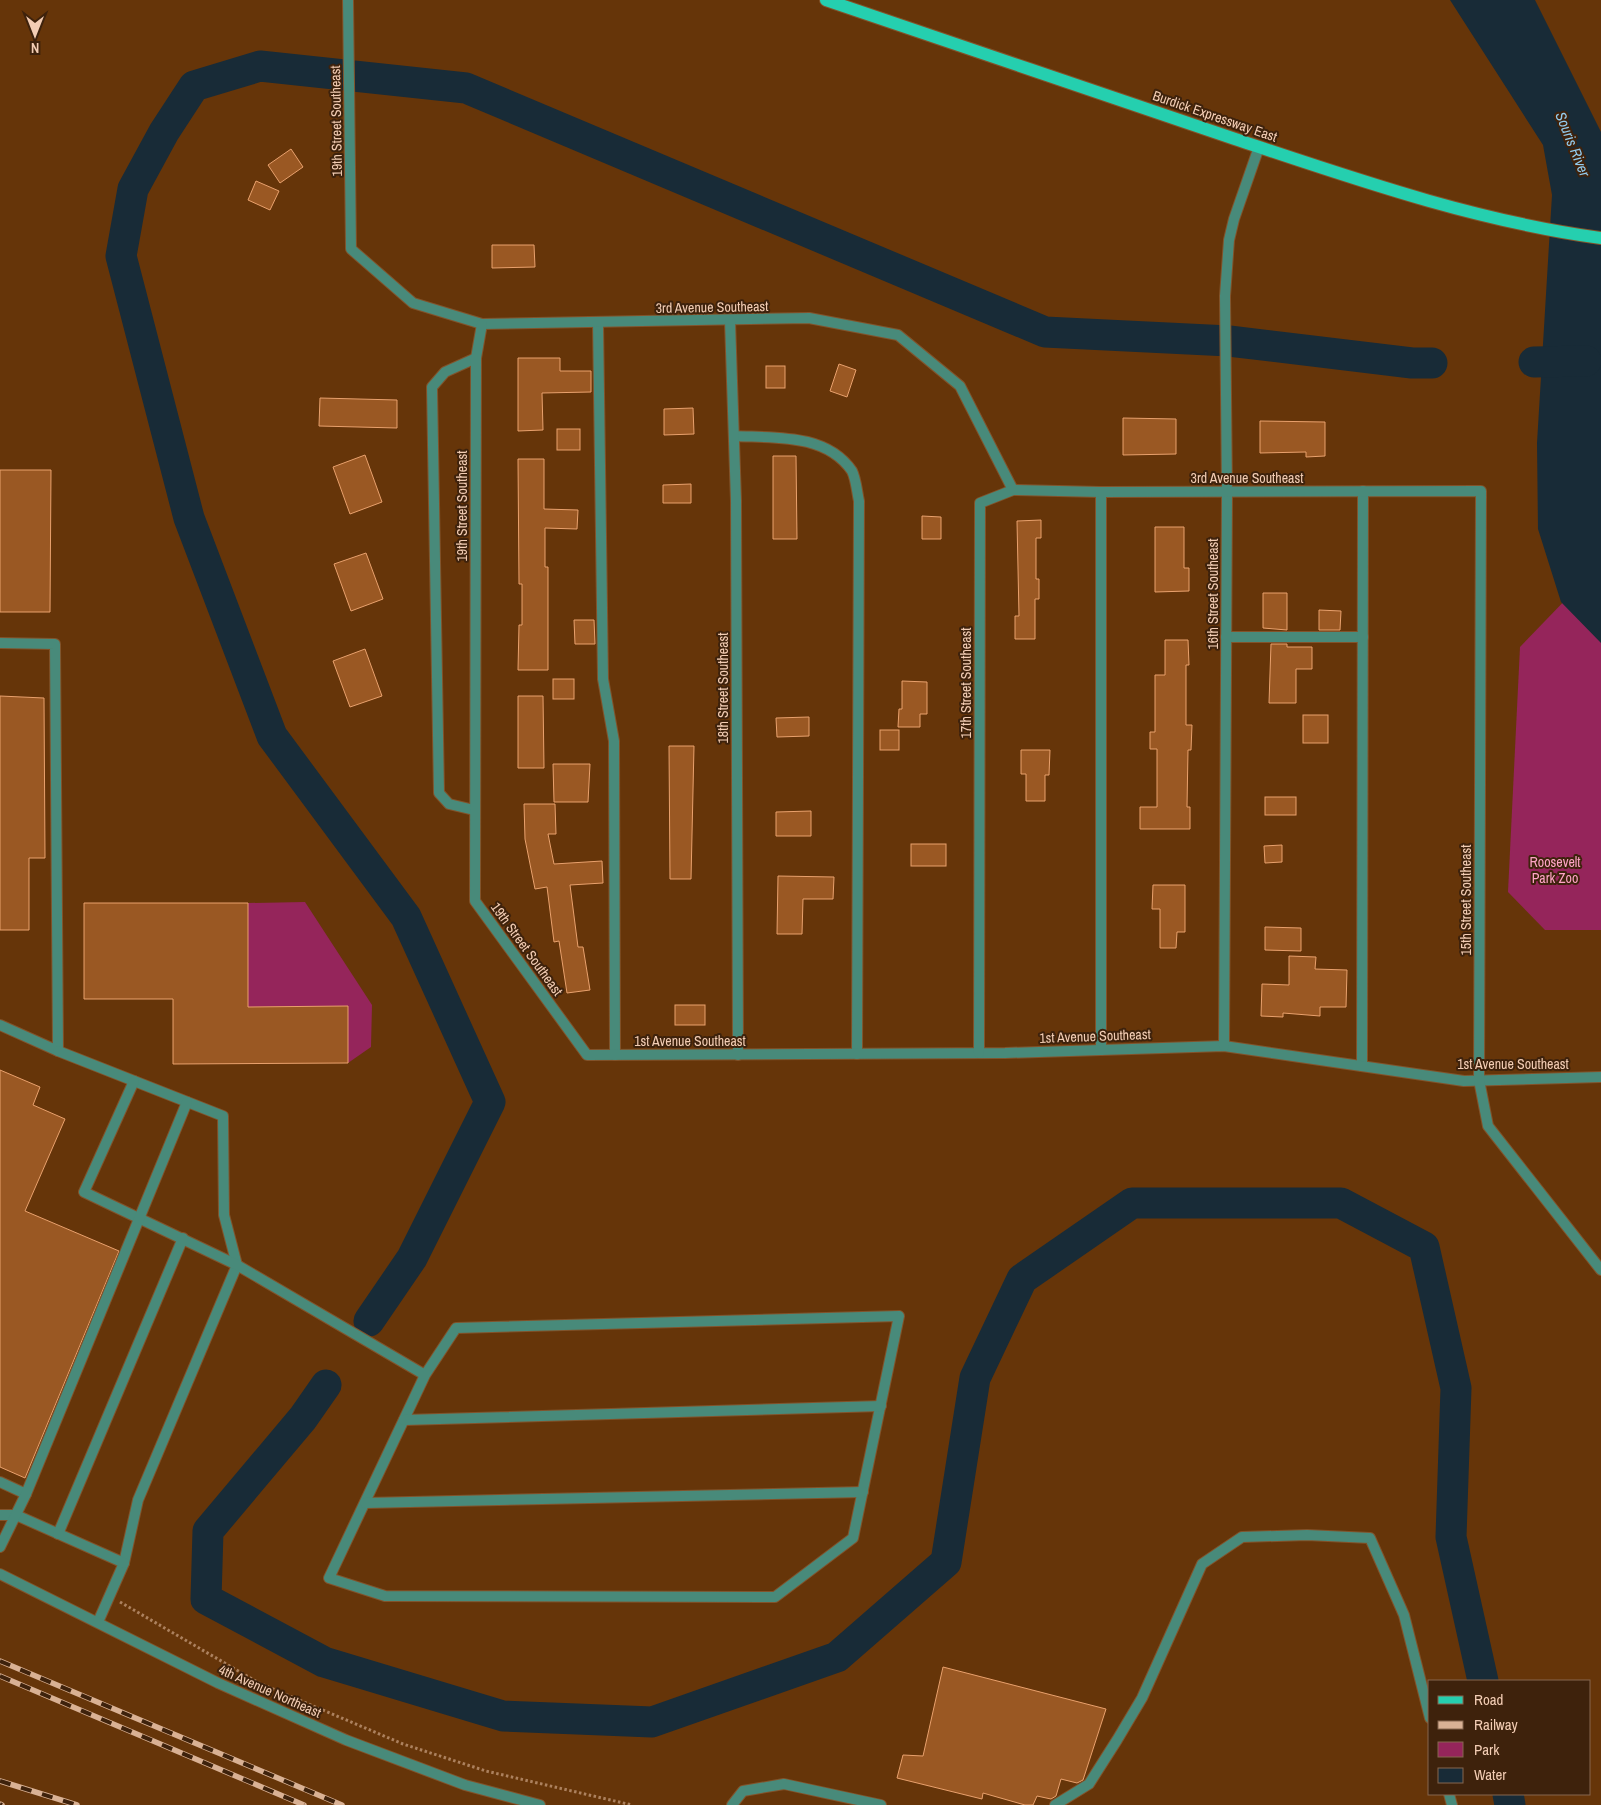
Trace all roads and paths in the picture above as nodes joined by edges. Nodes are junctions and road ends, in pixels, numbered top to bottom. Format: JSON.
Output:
{"nodes":[{"id":1,"x":348,"y":0,"type":"edge"},
{"id":2,"x":826,"y":0,"type":"edge"},
{"id":3,"x":1259,"y":147,"type":"junction"},
{"id":4,"x":1601,"y":238,"type":"edge"},
{"id":5,"x":730,"y":321,"type":"junction"},
{"id":6,"x":598,"y":322,"type":"junction"},
{"id":7,"x":482,"y":324,"type":"junction"},
{"id":8,"x":476,"y":358,"type":"junction"},
{"id":9,"x":734,"y":436,"type":"junction"},
{"id":10,"x":1012,"y":490,"type":"junction"},
{"id":11,"x":1363,"y":491,"type":"junction"},
{"id":12,"x":1481,"y":491,"type":"joint"},
{"id":13,"x":1101,"y":492,"type":"junction"},
{"id":14,"x":1227,"y":492,"type":"junction"},
{"id":15,"x":1226,"y":637,"type":"junction"},
{"id":16,"x":1363,"y":637,"type":"junction"},
{"id":17,"x":0,"y":643,"type":"edge"},
{"id":18,"x":474,"y":810,"type":"junction"},
{"id":19,"x":0,"y":1025,"type":"edge"},
{"id":20,"x":1224,"y":1046,"type":"junction"},
{"id":21,"x":1101,"y":1050,"type":"junction"},
{"id":22,"x":58,"y":1051,"type":"junction"},
{"id":23,"x":979,"y":1053,"type":"junction"},
{"id":24,"x":857,"y":1054,"type":"junction"},
{"id":25,"x":587,"y":1055,"type":"joint"},
{"id":26,"x":615,"y":1055,"type":"junction"},
{"id":27,"x":738,"y":1055,"type":"junction"},
{"id":28,"x":1362,"y":1066,"type":"junction"},
{"id":29,"x":1601,"y":1077,"type":"edge"},
{"id":30,"x":1479,"y":1080,"type":"junction"},
{"id":31,"x":134,"y":1081,"type":"junction"},
{"id":32,"x":187,"y":1102,"type":"junction"},
{"id":33,"x":141,"y":1218,"type":"junction"},
{"id":34,"x":183,"y":1238,"type":"junction"},
{"id":35,"x":237,"y":1264,"type":"junction"},
{"id":36,"x":1601,"y":1270,"type":"edge"},
{"id":37,"x":425,"y":1375,"type":"junction"},
{"id":38,"x":881,"y":1406,"type":"junction"},
{"id":39,"x":404,"y":1420,"type":"junction"},
{"id":40,"x":0,"y":1482,"type":"edge"},
{"id":41,"x":863,"y":1492,"type":"junction"},
{"id":42,"x":26,"y":1494,"type":"junction"},
{"id":43,"x":365,"y":1503,"type":"junction"},
{"id":44,"x":16,"y":1515,"type":"junction"},
{"id":45,"x":0,"y":1516,"type":"edge"},
{"id":46,"x":58,"y":1534,"type":"junction"},
{"id":47,"x":0,"y":1547,"type":"edge"},
{"id":48,"x":124,"y":1563,"type":"junction"},
{"id":49,"x":0,"y":1574,"type":"edge"},
{"id":50,"x":109,"y":1596,"type":"junction"},
{"id":51,"x":98,"y":1622,"type":"junction"},
{"id":52,"x":1428,"y":1710,"type":"edge"},
{"id":53,"x":540,"y":1805,"type":"edge"},
{"id":54,"x":632,"y":1805,"type":"edge"},
{"id":55,"x":732,"y":1805,"type":"edge"},
{"id":56,"x":881,"y":1805,"type":"edge"},
{"id":57,"x":1055,"y":1805,"type":"edge"}],
"edges":[{"from":1,"to":7,"type":"street","name":"19th Street Southeast"},
{"from":2,"to":3,"type":"main road","name":"Burdick Expressway East"},
{"from":3,"to":4,"type":"main road","name":"Burdick Expressway East"},
{"from":3,"to":14,"type":"street","name":"16th Street Southeast"},
{"from":5,"to":6,"type":"street","name":"3rd Avenue Southeast"},
{"from":5,"to":9,"type":"street","name":"18th Street Southeast"},
{"from":5,"to":10,"type":"street","name":"3rd Avenue Southeast"},
{"from":6,"to":7,"type":"street","name":"3rd Avenue Southeast"},
{"from":6,"to":26,"type":"street"},
{"from":7,"to":8,"type":"street","name":"19th Street Southeast"},
{"from":8,"to":18,"type":"street","name":"19th Street Southeast"},
{"from":8,"to":18,"type":"street"},
{"from":9,"to":24,"type":"street"},
{"from":9,"to":27,"type":"street","name":"18th Street Southeast"},
{"from":10,"to":13,"type":"street","name":"3rd Avenue Southeast"},
{"from":10,"to":23,"type":"street","name":"17th Street Southeast"},
{"from":11,"to":12,"type":"street","name":"3rd Avenue Southeast"},
{"from":11,"to":14,"type":"street","name":"3rd Avenue Southeast"},
{"from":11,"to":16,"type":"street"},
{"from":12,"to":30,"type":"street","name":"15th Street Southeast"},
{"from":13,"to":14,"type":"street","name":"3rd Avenue Southeast"},
{"from":13,"to":21,"type":"street"},
{"from":14,"to":15,"type":"street","name":"16th Street Southeast"},
{"from":15,"to":16,"type":"street"},
{"from":15,"to":20,"type":"street","name":"16th Street Southeast"},
{"from":16,"to":28,"type":"street"},
{"from":17,"to":22,"type":"street"},
{"from":18,"to":25,"type":"street","name":"19th Street Southeast"},
{"from":19,"to":22,"type":"street"},
{"from":20,"to":21,"type":"street","name":"1st Avenue Southeast"},
{"from":20,"to":28,"type":"street","name":"1st Avenue Southeast"},
{"from":21,"to":23,"type":"street","name":"1st Avenue Southeast"},
{"from":22,"to":31,"type":"street"},
{"from":23,"to":24,"type":"street","name":"1st Avenue Southeast"},
{"from":24,"to":27,"type":"street","name":"1st Avenue Southeast"},
{"from":25,"to":26,"type":"street","name":"1st Avenue Southeast"},
{"from":26,"to":27,"type":"street","name":"1st Avenue Southeast"},
{"from":28,"to":30,"type":"street","name":"1st Avenue Southeast"},
{"from":29,"to":30,"type":"street","name":"1st Avenue Southeast"},
{"from":30,"to":36,"type":"street","name":"15th Street Southeast"},
{"from":31,"to":32,"type":"street"},
{"from":31,"to":33,"type":"street"},
{"from":32,"to":33,"type":"street"},
{"from":32,"to":35,"type":"street"},
{"from":33,"to":34,"type":"street"},
{"from":33,"to":42,"type":"street"},
{"from":34,"to":35,"type":"street"},
{"from":34,"to":46,"type":"street"},
{"from":35,"to":37,"type":"street"},
{"from":35,"to":48,"type":"street"},
{"from":37,"to":38,"type":"street"},
{"from":37,"to":39,"type":"street"},
{"from":38,"to":39,"type":"street"},
{"from":38,"to":41,"type":"street"},
{"from":39,"to":43,"type":"street"},
{"from":40,"to":42,"type":"street"},
{"from":41,"to":43,"type":"street"},
{"from":41,"to":43,"type":"street"},
{"from":42,"to":44,"type":"street"},
{"from":44,"to":45,"type":"street"},
{"from":44,"to":46,"type":"street"},
{"from":44,"to":47,"type":"street"},
{"from":46,"to":48,"type":"street"},
{"from":48,"to":50,"type":"street"},
{"from":49,"to":51,"type":"street","name":"4th Avenue Northeast"},
{"from":50,"to":51,"type":"street"},
{"from":50,"to":54,"type":"path"},
{"from":51,"to":53,"type":"street","name":"4th Avenue Northeast"},
{"from":52,"to":57,"type":"street"},
{"from":55,"to":56,"type":"street"}]}
